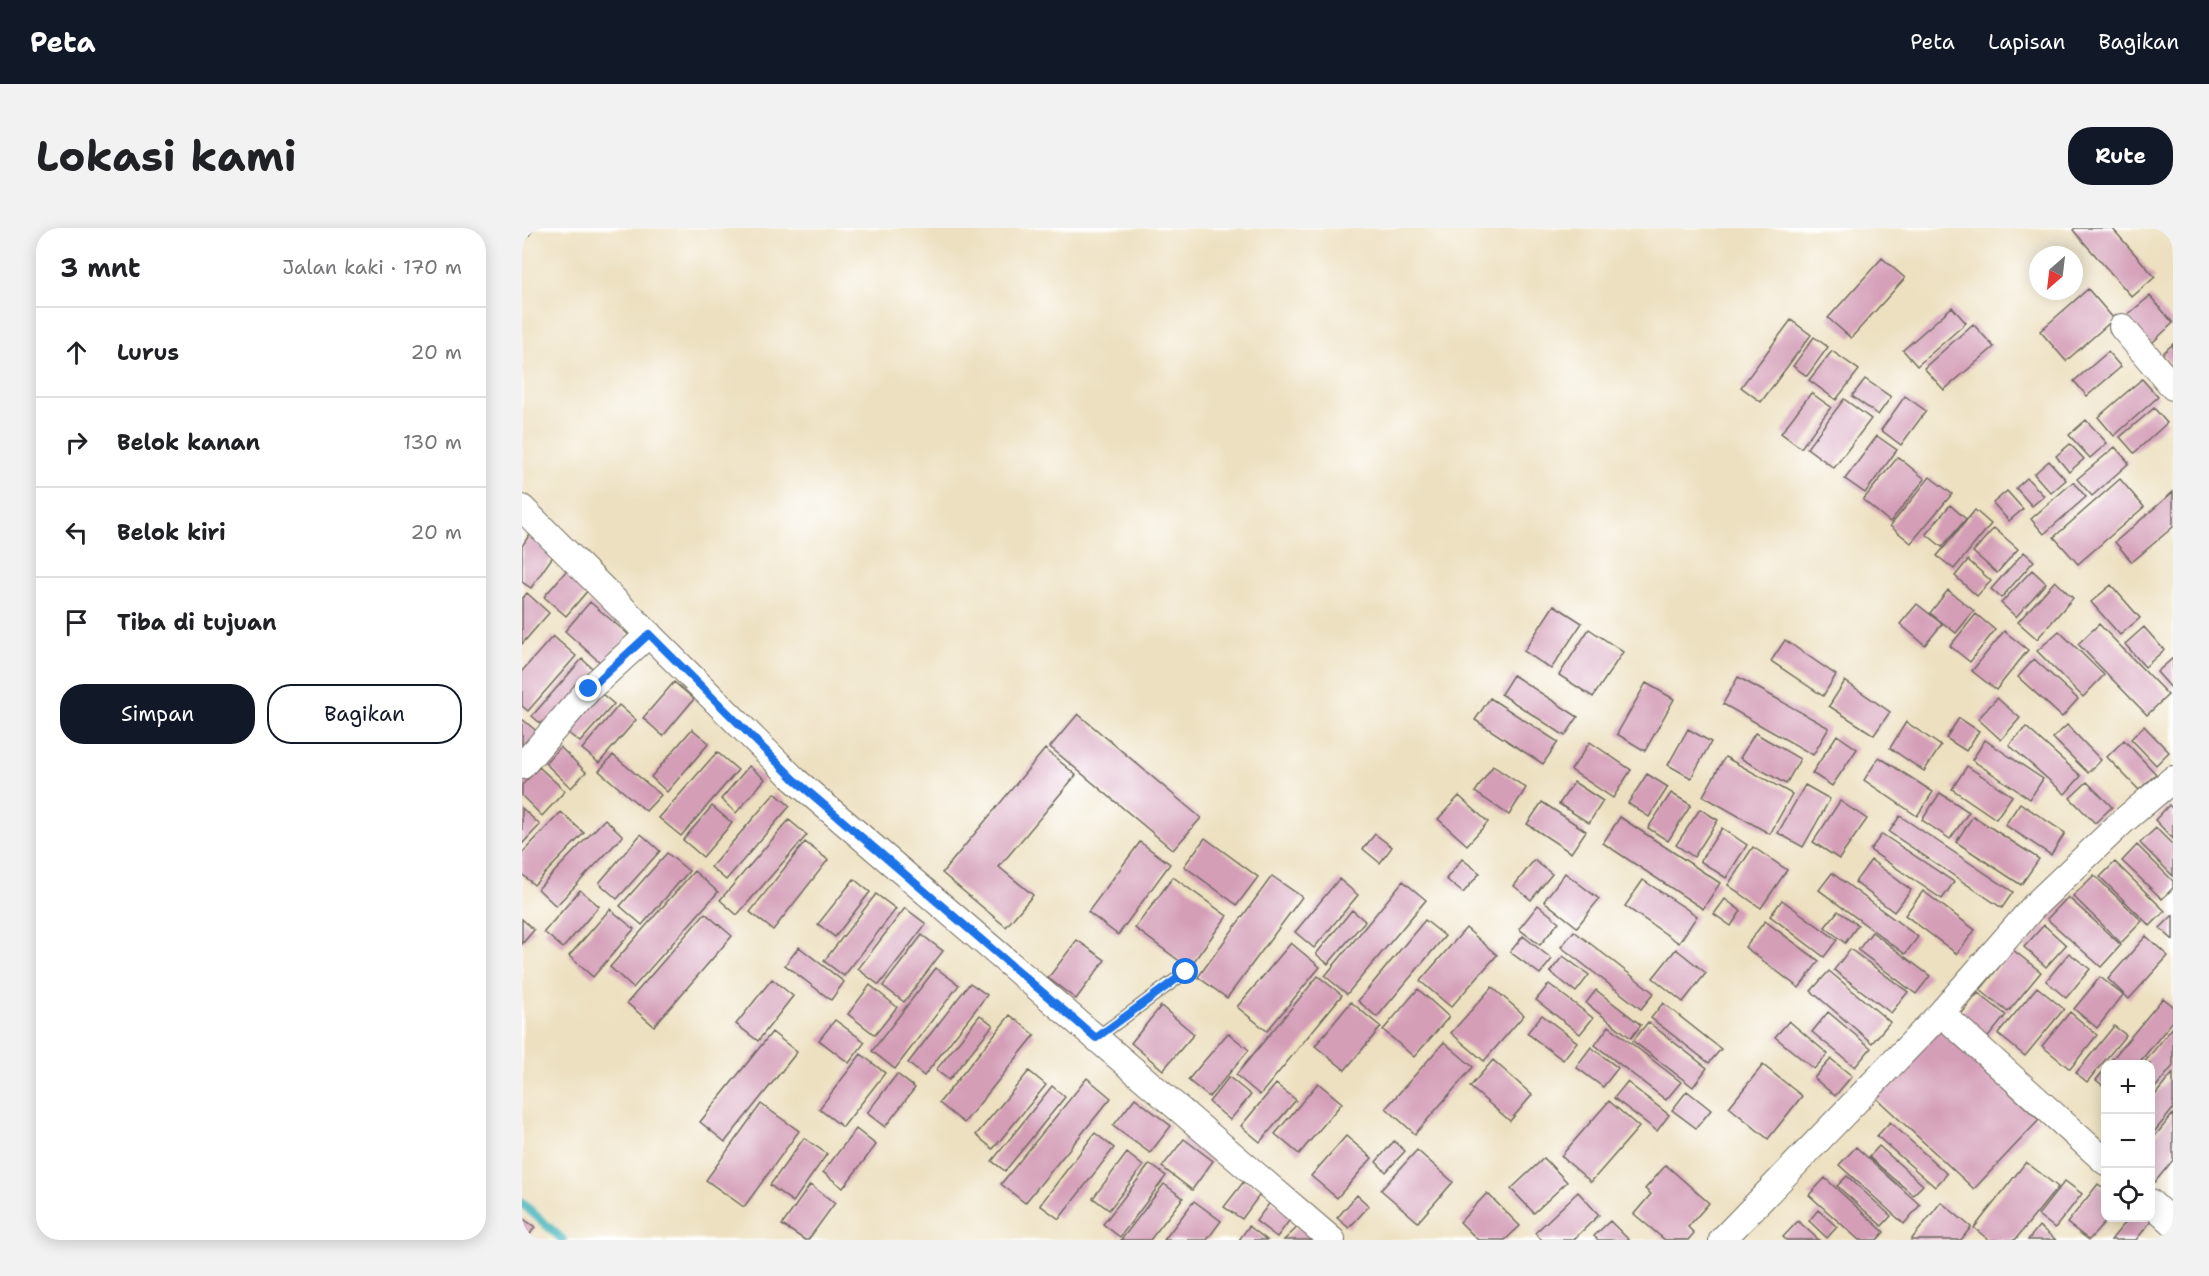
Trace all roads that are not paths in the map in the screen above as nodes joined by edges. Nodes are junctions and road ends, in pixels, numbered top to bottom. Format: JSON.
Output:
{"nodes":[{"id":1,"x":2122,"y":327,"type":"dead end"},
{"id":2,"x":2173,"y":387,"type":"edge"},
{"id":3,"x":522,"y":508,"type":"edge"},
{"id":4,"x":649,"y":634,"type":"junction"},
{"id":5,"x":522,"y":766,"type":"edge"},
{"id":6,"x":2173,"y":779,"type":"edge"},
{"id":7,"x":1186,"y":972,"type":"dead end"},
{"id":8,"x":1941,"y":1012,"type":"junction"},
{"id":9,"x":1096,"y":1038,"type":"junction"},
{"id":10,"x":2101,"y":1157,"type":"edge"},
{"id":11,"x":2155,"y":1206,"type":"edge"},
{"id":12,"x":2173,"y":1223,"type":"edge"},
{"id":13,"x":1332,"y":1240,"type":"edge"},
{"id":14,"x":1722,"y":1240,"type":"edge"}],
"edges":[{"from":1,"to":2,"type":"street"},
{"from":3,"to":4,"type":"street"},
{"from":4,"to":5,"type":"street"},
{"from":4,"to":9,"type":"street"},
{"from":6,"to":8,"type":"street"},
{"from":7,"to":9,"type":"lane"},
{"from":8,"to":10,"type":"street"},
{"from":8,"to":14,"type":"street"},
{"from":9,"to":13,"type":"street"},
{"from":11,"to":12,"type":"street"}]}
